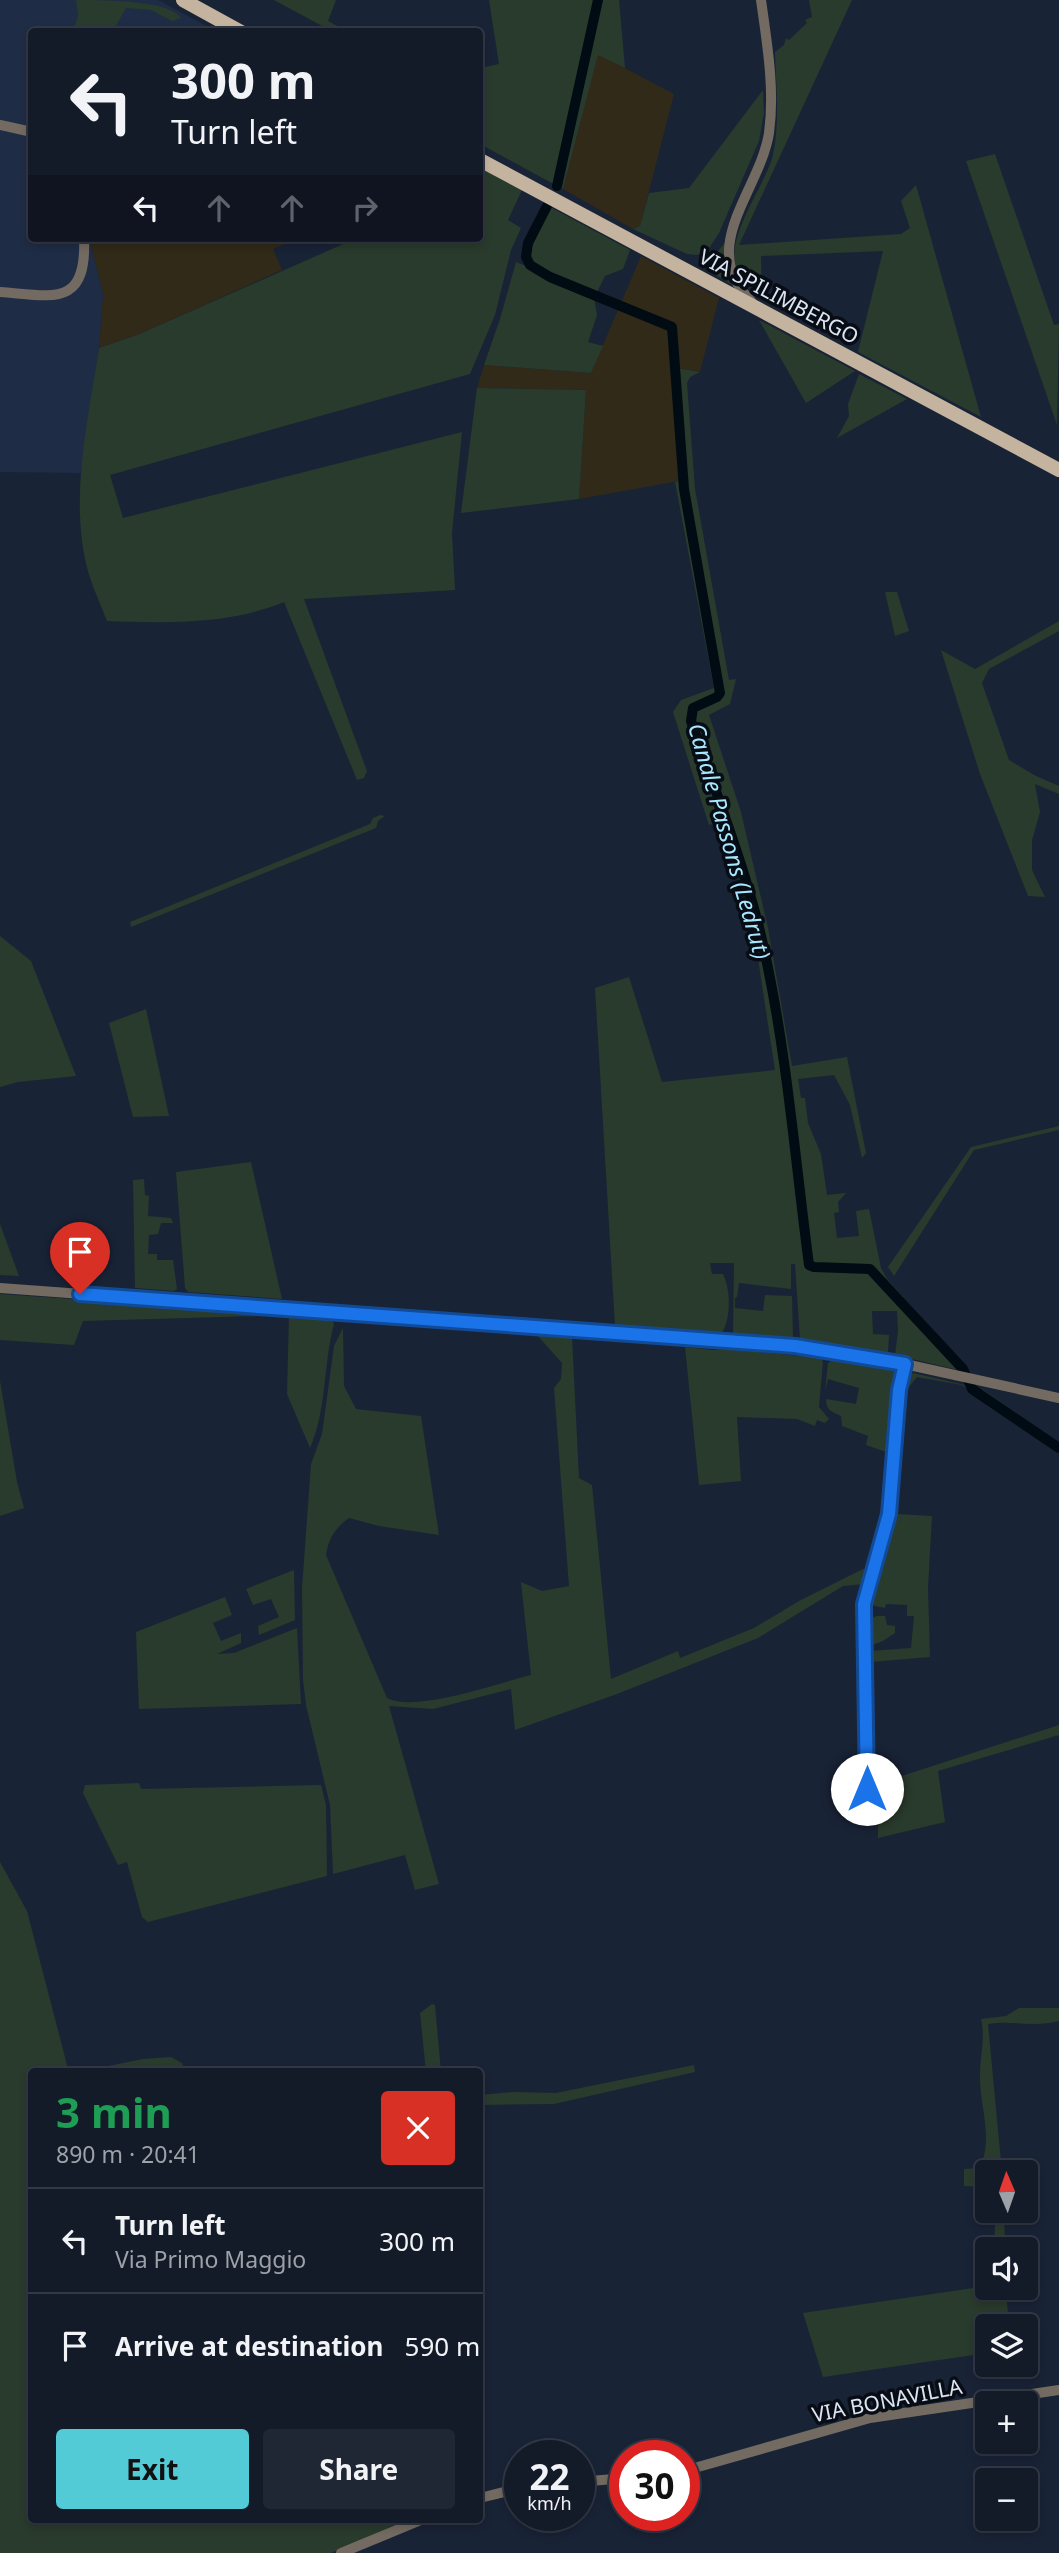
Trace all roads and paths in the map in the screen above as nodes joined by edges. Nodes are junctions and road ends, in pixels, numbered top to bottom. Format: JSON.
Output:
{"nodes":[{"id":1,"x":183,"y":0,"type":"edge"},
{"id":2,"x":761,"y":0,"type":"edge"},
{"id":3,"x":234,"y":28,"type":"edge"},
{"id":4,"x":0,"y":125,"type":"edge"},
{"id":5,"x":28,"y":131,"type":"edge"},
{"id":6,"x":483,"y":162,"type":"edge"},
{"id":7,"x":84,"y":242,"type":"edge"},
{"id":8,"x":0,"y":292,"type":"edge"},
{"id":9,"x":760,"y":310,"type":"junction"},
{"id":10,"x":1059,"y":470,"type":"edge"},
{"id":11,"x":0,"y":1288,"type":"edge"},
{"id":12,"x":905,"y":1364,"type":"junction"},
{"id":13,"x":1059,"y":1398,"type":"edge"},
{"id":14,"x":867,"y":1789,"type":"dead end"},
{"id":15,"x":1059,"y":2390,"type":"edge"},
{"id":16,"x":700,"y":2467,"type":"edge"},
{"id":17,"x":504,"y":2492,"type":"edge"},
{"id":18,"x":483,"y":2497,"type":"edge"},
{"id":19,"x":414,"y":2523,"type":"edge"},
{"id":20,"x":341,"y":2553,"type":"edge"}],
"edges":[{"from":1,"to":3,"type":"main road"},
{"from":2,"to":9,"type":"street"},
{"from":4,"to":5,"type":"street"},
{"from":6,"to":9,"type":"main road","name":"VIA SPILIMBERGO"},
{"from":7,"to":8,"type":"street"},
{"from":9,"to":10,"type":"main road","name":"VIA SPILIMBERGO"},
{"from":11,"to":12,"type":"street"},
{"from":12,"to":13,"type":"street"},
{"from":12,"to":14,"type":"street"},
{"from":15,"to":16,"type":"street","name":"VIA BONAVILLA"},
{"from":17,"to":18,"type":"street"},
{"from":19,"to":20,"type":"street"}]}
